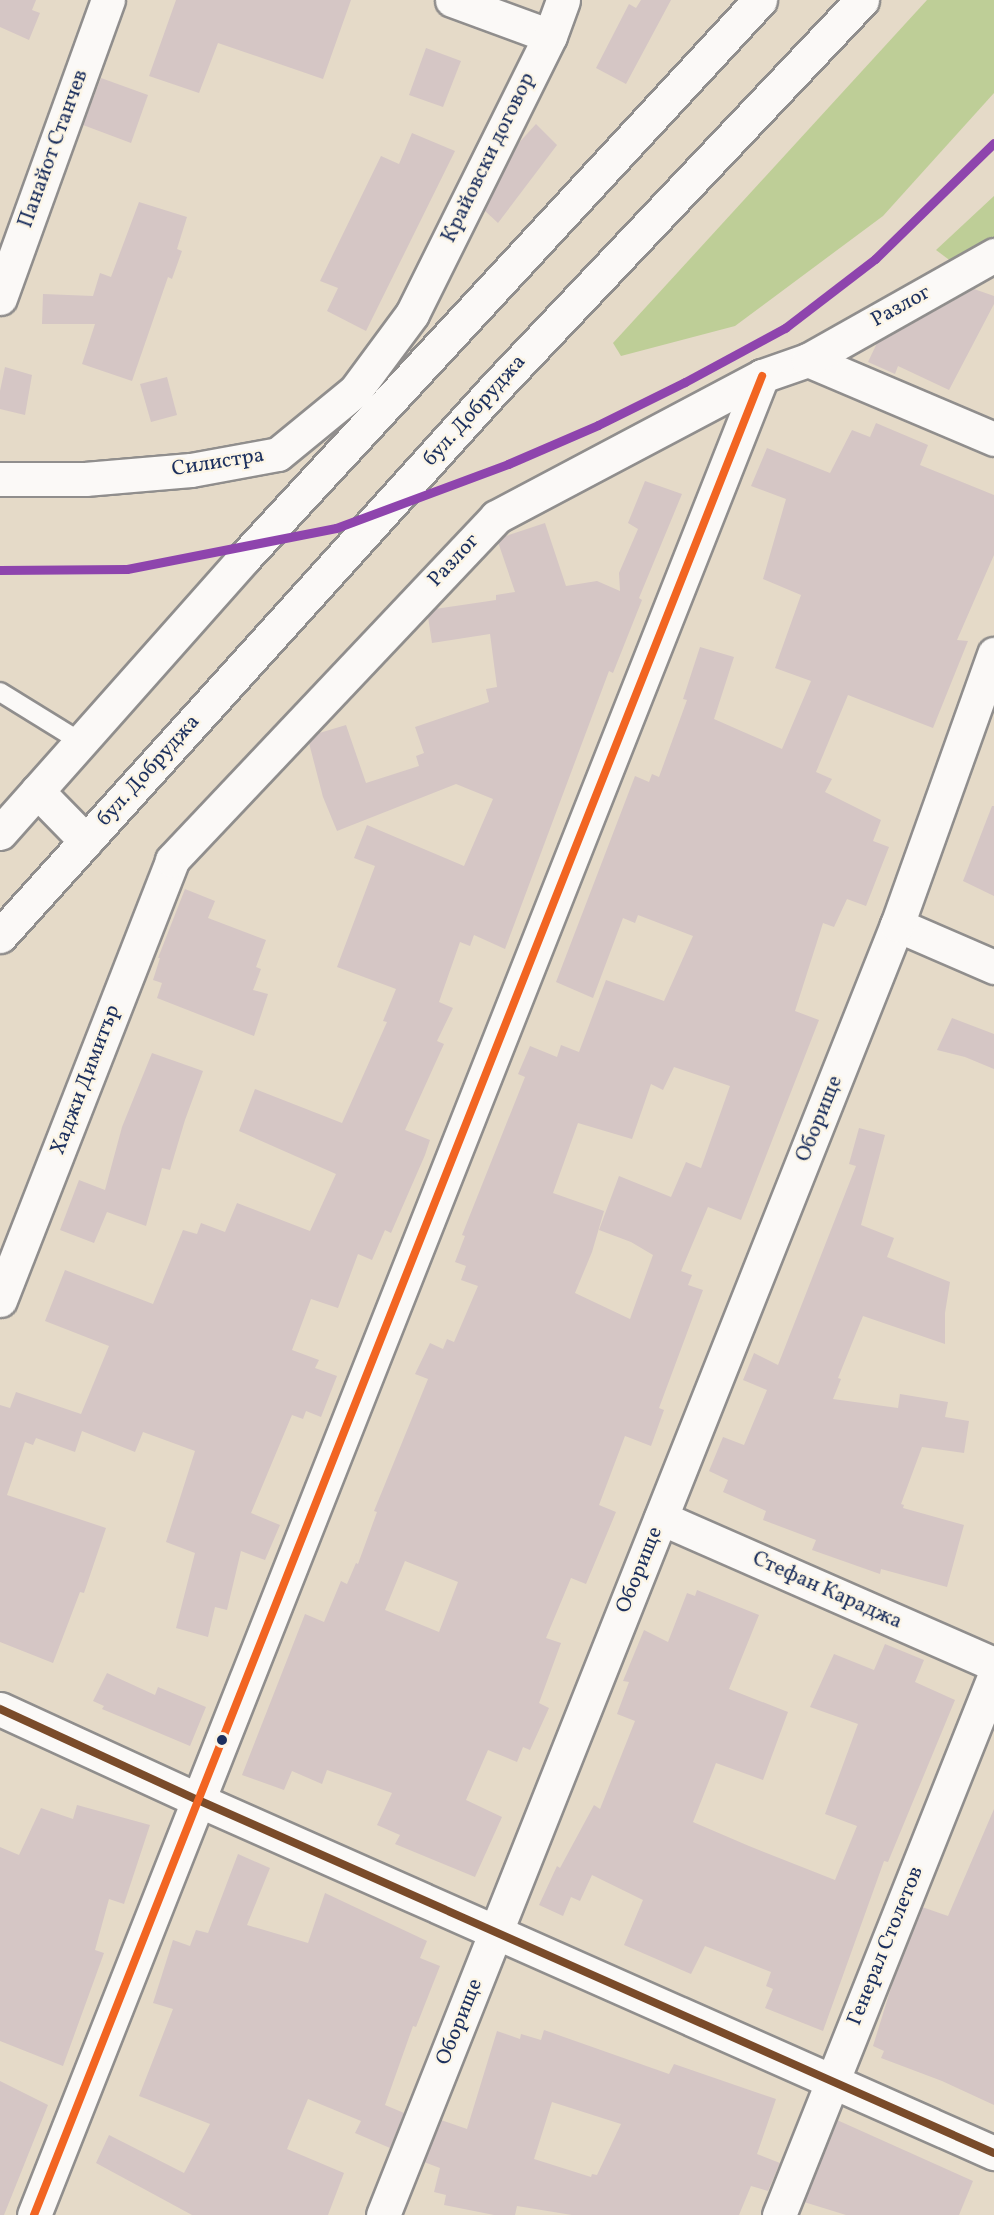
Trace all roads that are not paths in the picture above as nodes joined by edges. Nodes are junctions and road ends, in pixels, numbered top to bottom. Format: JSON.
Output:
{"nodes":[{"id":1,"x":108,"y":0,"type":"edge"},
{"id":2,"x":452,"y":0,"type":"edge"},
{"id":3,"x":563,"y":0,"type":"edge"},
{"id":4,"x":760,"y":0,"type":"edge"},
{"id":5,"x":862,"y":0,"type":"edge"},
{"id":6,"x":550,"y":36,"type":"junction"},
{"id":7,"x":994,"y":255,"type":"edge"},
{"id":8,"x":0,"y":298,"type":"edge"},
{"id":9,"x":412,"y":314,"type":"joint"},
{"id":10,"x":808,"y":360,"type":"junction"},
{"id":11,"x":762,"y":376,"type":"junction"},
{"id":12,"x":994,"y":439,"type":"edge"},
{"id":13,"x":0,"y":479,"type":"edge"},
{"id":14,"x":994,"y":654,"type":"edge"},
{"id":15,"x":0,"y":692,"type":"edge"},
{"id":16,"x":81,"y":742,"type":"junction"},
{"id":17,"x":37,"y":791,"type":"junction"},
{"id":18,"x":0,"y":833,"type":"edge"},
{"id":19,"x":86,"y":841,"type":"junction"},
{"id":20,"x":172,"y":860,"type":"joint"},
{"id":21,"x":897,"y":926,"type":"junction"},
{"id":22,"x":0,"y":936,"type":"edge"},
{"id":23,"x":994,"y":967,"type":"edge"},
{"id":24,"x":0,"y":1300,"type":"edge"},
{"id":25,"x":660,"y":1518,"type":"junction"},
{"id":26,"x":994,"y":1664,"type":"edge"},
{"id":27,"x":994,"y":1677,"type":"edge"},
{"id":28,"x":0,"y":1709,"type":"edge"},
{"id":29,"x":198,"y":1800,"type":"junction"},
{"id":30,"x":495,"y":1932,"type":"junction"},
{"id":31,"x":831,"y":2081,"type":"junction"},
{"id":32,"x":994,"y":2153,"type":"edge"},
{"id":33,"x":34,"y":2215,"type":"edge"},
{"id":34,"x":383,"y":2215,"type":"edge"},
{"id":35,"x":779,"y":2215,"type":"edge"}],
"edges":[{"from":1,"to":8,"type":"street","name":"Панайот Станчев"},
{"from":2,"to":6,"type":"street"},
{"from":3,"to":6,"type":"street","name":"Крайовски договор"},
{"from":4,"to":16,"type":"street"},
{"from":5,"to":19,"type":"street","name":"бул. Добруджа"},
{"from":6,"to":9,"type":"street","name":"Крайовски договор"},
{"from":7,"to":10,"type":"street","name":"Разлог"},
{"from":9,"to":13,"type":"street","name":"Силистра"},
{"from":10,"to":11,"type":"street","name":"Разлог"},
{"from":10,"to":12,"type":"street"},
{"from":11,"to":20,"type":"street","name":"Разлог"},
{"from":11,"to":29,"type":"street"},
{"from":14,"to":21,"type":"street","name":"Оборище"},
{"from":15,"to":16,"type":"lane"},
{"from":16,"to":17,"type":"street"},
{"from":17,"to":18,"type":"street"},
{"from":17,"to":19,"type":"street"},
{"from":19,"to":22,"type":"street","name":"бул. Добруджа"},
{"from":20,"to":24,"type":"street","name":"Хаджи Димитър"},
{"from":21,"to":23,"type":"street"},
{"from":21,"to":25,"type":"street","name":"Оборище"},
{"from":25,"to":26,"type":"street","name":"Стефан Караджа"},
{"from":25,"to":30,"type":"street","name":"Оборище"},
{"from":27,"to":31,"type":"street","name":"Генерал Столетов"},
{"from":28,"to":29,"type":"street"},
{"from":29,"to":30,"type":"street"},
{"from":29,"to":33,"type":"street"},
{"from":30,"to":31,"type":"street"},
{"from":30,"to":34,"type":"street","name":"Оборище"},
{"from":31,"to":32,"type":"street"},
{"from":31,"to":35,"type":"street","name":"Генерал Столетов"}]}
